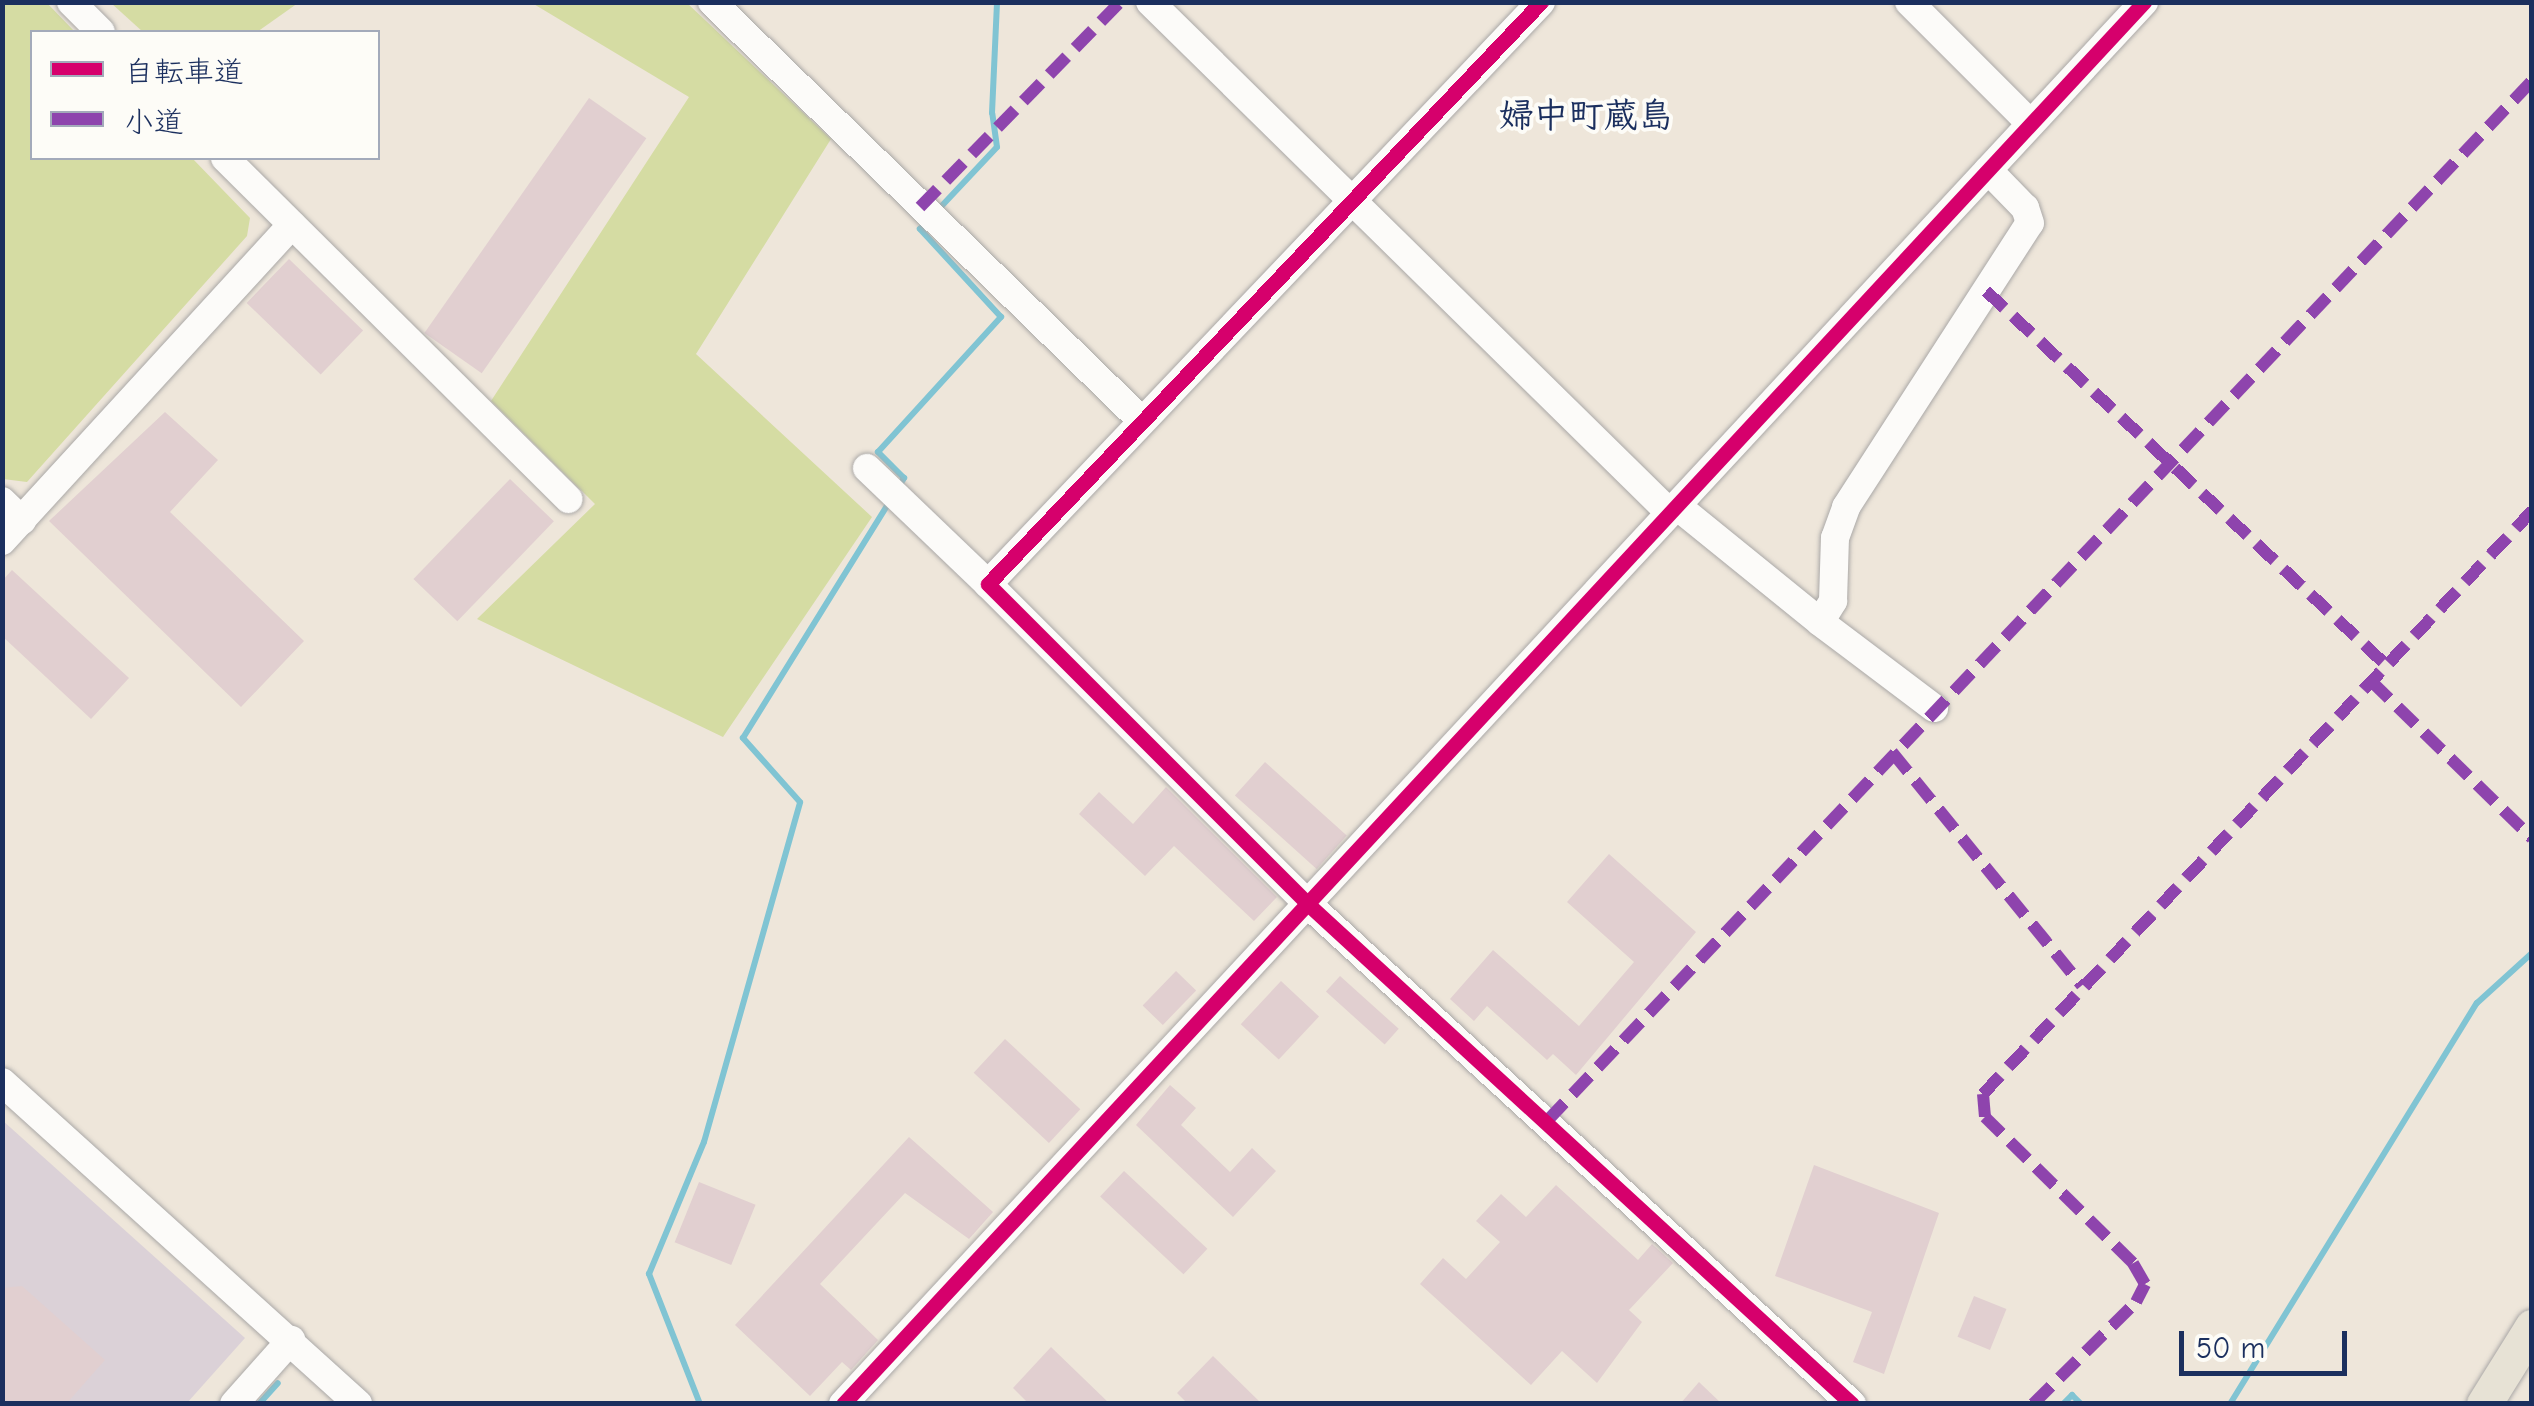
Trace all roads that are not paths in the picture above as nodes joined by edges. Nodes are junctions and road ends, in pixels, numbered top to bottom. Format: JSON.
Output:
{"nodes":[{"id":1,"x":71,"y":2,"type":"edge"},
{"id":2,"x":712,"y":2,"type":"edge"},
{"id":3,"x":1150,"y":2,"type":"edge"},
{"id":4,"x":1541,"y":2,"type":"edge"},
{"id":5,"x":1908,"y":2,"type":"edge"},
{"id":6,"x":2144,"y":2,"type":"edge"},
{"id":7,"x":99,"y":30,"type":"edge"},
{"id":8,"x":2030,"y":123,"type":"junction"},
{"id":9,"x":227,"y":160,"type":"edge"},
{"id":10,"x":1988,"y":170,"type":"junction"},
{"id":11,"x":1351,"y":196,"type":"junction"},
{"id":12,"x":292,"y":225,"type":"junction"},
{"id":13,"x":1139,"y":418,"type":"junction"},
{"id":14,"x":866,"y":468,"type":"dead end"},
{"id":15,"x":568,"y":499,"type":"dead end"},
{"id":16,"x":1674,"y":509,"type":"junction"},
{"id":17,"x":9,"y":521,"type":"edge"},
{"id":18,"x":988,"y":584,"type":"junction"},
{"id":19,"x":1820,"y":622,"type":"junction"},
{"id":20,"x":1934,"y":708,"type":"dead end"},
{"id":21,"x":1310,"y":906,"type":"junction"},
{"id":22,"x":2,"y":1082,"type":"edge"},
{"id":23,"x":2532,"y":1327,"type":"edge"},
{"id":24,"x":291,"y":1340,"type":"junction"},
{"id":25,"x":1841,"y":1400,"type":"edge"},
{"id":26,"x":234,"y":1404,"type":"edge"},
{"id":27,"x":358,"y":1404,"type":"edge"},
{"id":28,"x":843,"y":1404,"type":"edge"},
{"id":29,"x":2484,"y":1404,"type":"edge"}],
"edges":[{"from":1,"to":7,"type":"street"},
{"from":2,"to":13,"type":"street"},
{"from":3,"to":11,"type":"street"},
{"from":4,"to":11,"type":"street"},
{"from":5,"to":8,"type":"street"},
{"from":6,"to":8,"type":"street"},
{"from":8,"to":10,"type":"street"},
{"from":9,"to":12,"type":"street"},
{"from":10,"to":16,"type":"street"},
{"from":10,"to":19,"type":"street"},
{"from":11,"to":13,"type":"street"},
{"from":11,"to":16,"type":"street"},
{"from":12,"to":15,"type":"street"},
{"from":12,"to":17,"type":"street"},
{"from":13,"to":18,"type":"street"},
{"from":14,"to":18,"type":"street"},
{"from":16,"to":19,"type":"street"},
{"from":16,"to":21,"type":"street"},
{"from":18,"to":21,"type":"street"},
{"from":19,"to":20,"type":"street"},
{"from":21,"to":25,"type":"street"},
{"from":21,"to":28,"type":"street"},
{"from":22,"to":24,"type":"street"},
{"from":23,"to":29,"type":"main road"},
{"from":24,"to":26,"type":"street"},
{"from":24,"to":27,"type":"street"}]}
